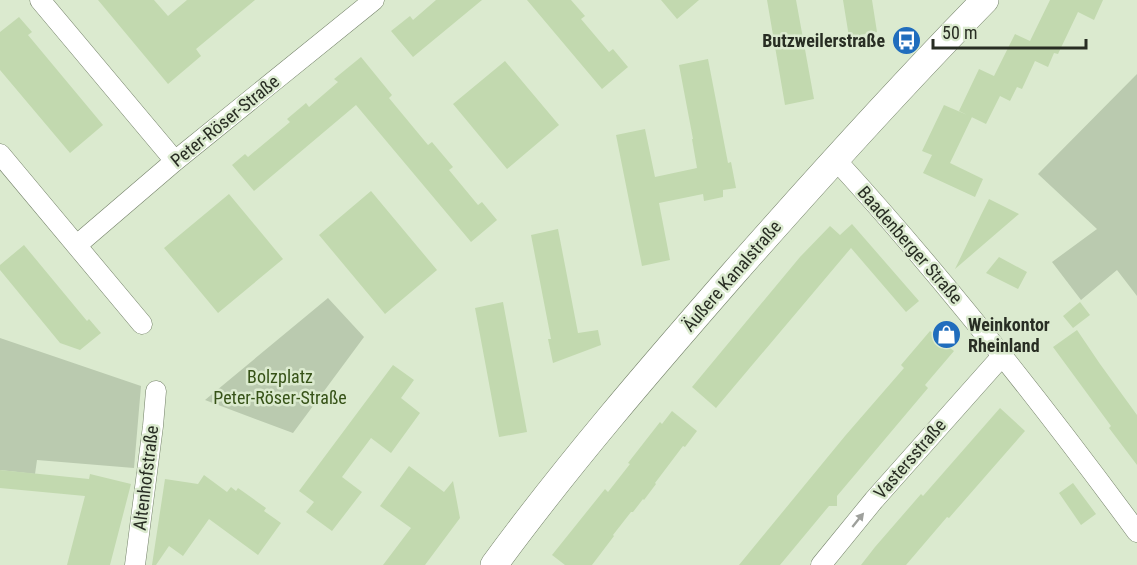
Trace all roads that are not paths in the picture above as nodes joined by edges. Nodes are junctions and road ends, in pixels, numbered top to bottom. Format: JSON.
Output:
{"nodes":[{"id":1,"x":40,"y":0,"type":"edge"},
{"id":2,"x":374,"y":0,"type":"edge"},
{"id":3,"x":985,"y":0,"type":"edge"},
{"id":4,"x":0,"y":154,"type":"edge"},
{"id":5,"x":836,"y":159,"type":"junction"},
{"id":6,"x":175,"y":162,"type":"junction"},
{"id":7,"x":77,"y":245,"type":"junction"},
{"id":8,"x":142,"y":324,"type":"dead end"},
{"id":9,"x":1002,"y":356,"type":"junction"},
{"id":10,"x":156,"y":392,"type":"dead end"},
{"id":11,"x":1137,"y":532,"type":"edge"},
{"id":12,"x":135,"y":565,"type":"edge"},
{"id":13,"x":494,"y":565,"type":"edge"},
{"id":14,"x":821,"y":565,"type":"edge"}],
"edges":[{"from":1,"to":6,"type":"street"},
{"from":2,"to":6,"type":"street","name":"Peter-Röser-Straße"},
{"from":3,"to":5,"type":"main road","name":"Äußere Kanalstraße"},
{"from":4,"to":7,"type":"street"},
{"from":5,"to":9,"type":"street","name":"Baadenberger Straße"},
{"from":5,"to":13,"type":"main road","name":"Äußere Kanalstraße"},
{"from":6,"to":7,"type":"street","name":"Peter-Röser-Straße"},
{"from":7,"to":8,"type":"street"},
{"from":9,"to":11,"type":"street","name":"Baadenberger Straße"},
{"from":14,"to":9,"type":"street","name":"Vastersstraße","one_way":true},
{"from":10,"to":12,"type":"street","name":"Altenhofstraße"}]}
